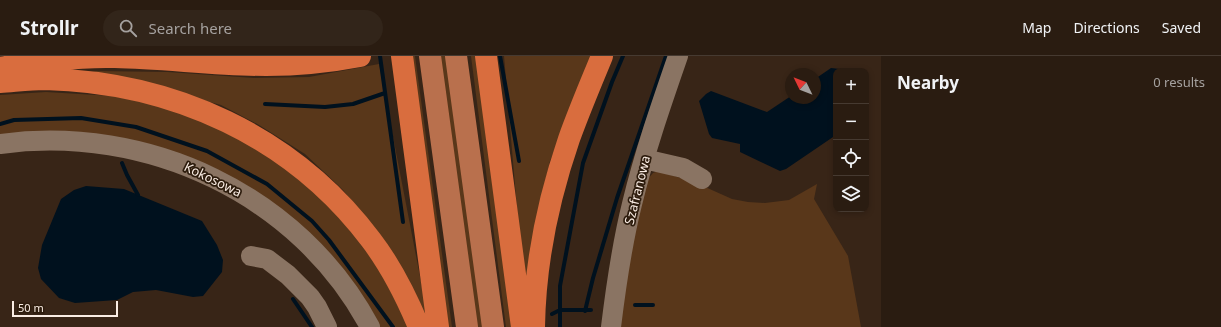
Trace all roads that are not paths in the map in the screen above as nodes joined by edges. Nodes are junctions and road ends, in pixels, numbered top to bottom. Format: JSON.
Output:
{"nodes":[{"id":1,"x":360,"y":56,"type":"edge"},
{"id":2,"x":402,"y":56,"type":"edge"},
{"id":3,"x":430,"y":56,"type":"edge"},
{"id":4,"x":456,"y":56,"type":"edge"},
{"id":5,"x":486,"y":56,"type":"edge"},
{"id":6,"x":602,"y":56,"type":"edge"},
{"id":7,"x":678,"y":56,"type":"edge"},
{"id":8,"x":0,"y":68,"type":"edge"},
{"id":9,"x":0,"y":82,"type":"edge"},
{"id":10,"x":0,"y":144,"type":"edge"},
{"id":11,"x":644,"y":159,"type":"junction"},
{"id":12,"x":702,"y":179,"type":"dead end"},
{"id":13,"x":251,"y":256,"type":"dead end"},
{"id":14,"x":327,"y":327,"type":"edge"},
{"id":15,"x":370,"y":327,"type":"edge"},
{"id":16,"x":419,"y":327,"type":"edge"},
{"id":17,"x":438,"y":327,"type":"edge"},
{"id":18,"x":467,"y":327,"type":"edge"},
{"id":19,"x":493,"y":327,"type":"edge"},
{"id":20,"x":522,"y":327,"type":"edge"},
{"id":21,"x":534,"y":327,"type":"edge"},
{"id":22,"x":611,"y":327,"type":"edge"}],
"edges":[{"from":1,"to":8,"type":"highway"},
{"from":2,"to":17,"type":"highway"},
{"from":3,"to":18,"type":"main road"},
{"from":4,"to":19,"type":"main road"},
{"from":5,"to":20,"type":"highway"},
{"from":6,"to":21,"type":"highway"},
{"from":7,"to":11,"type":"street","name":"Szafranowa"},
{"from":9,"to":16,"type":"highway"},
{"from":10,"to":15,"type":"street","name":"Kokosowa"},
{"from":11,"to":12,"type":"street"},
{"from":11,"to":22,"type":"street","name":"Szafranowa"},
{"from":13,"to":14,"type":"street"}]}
